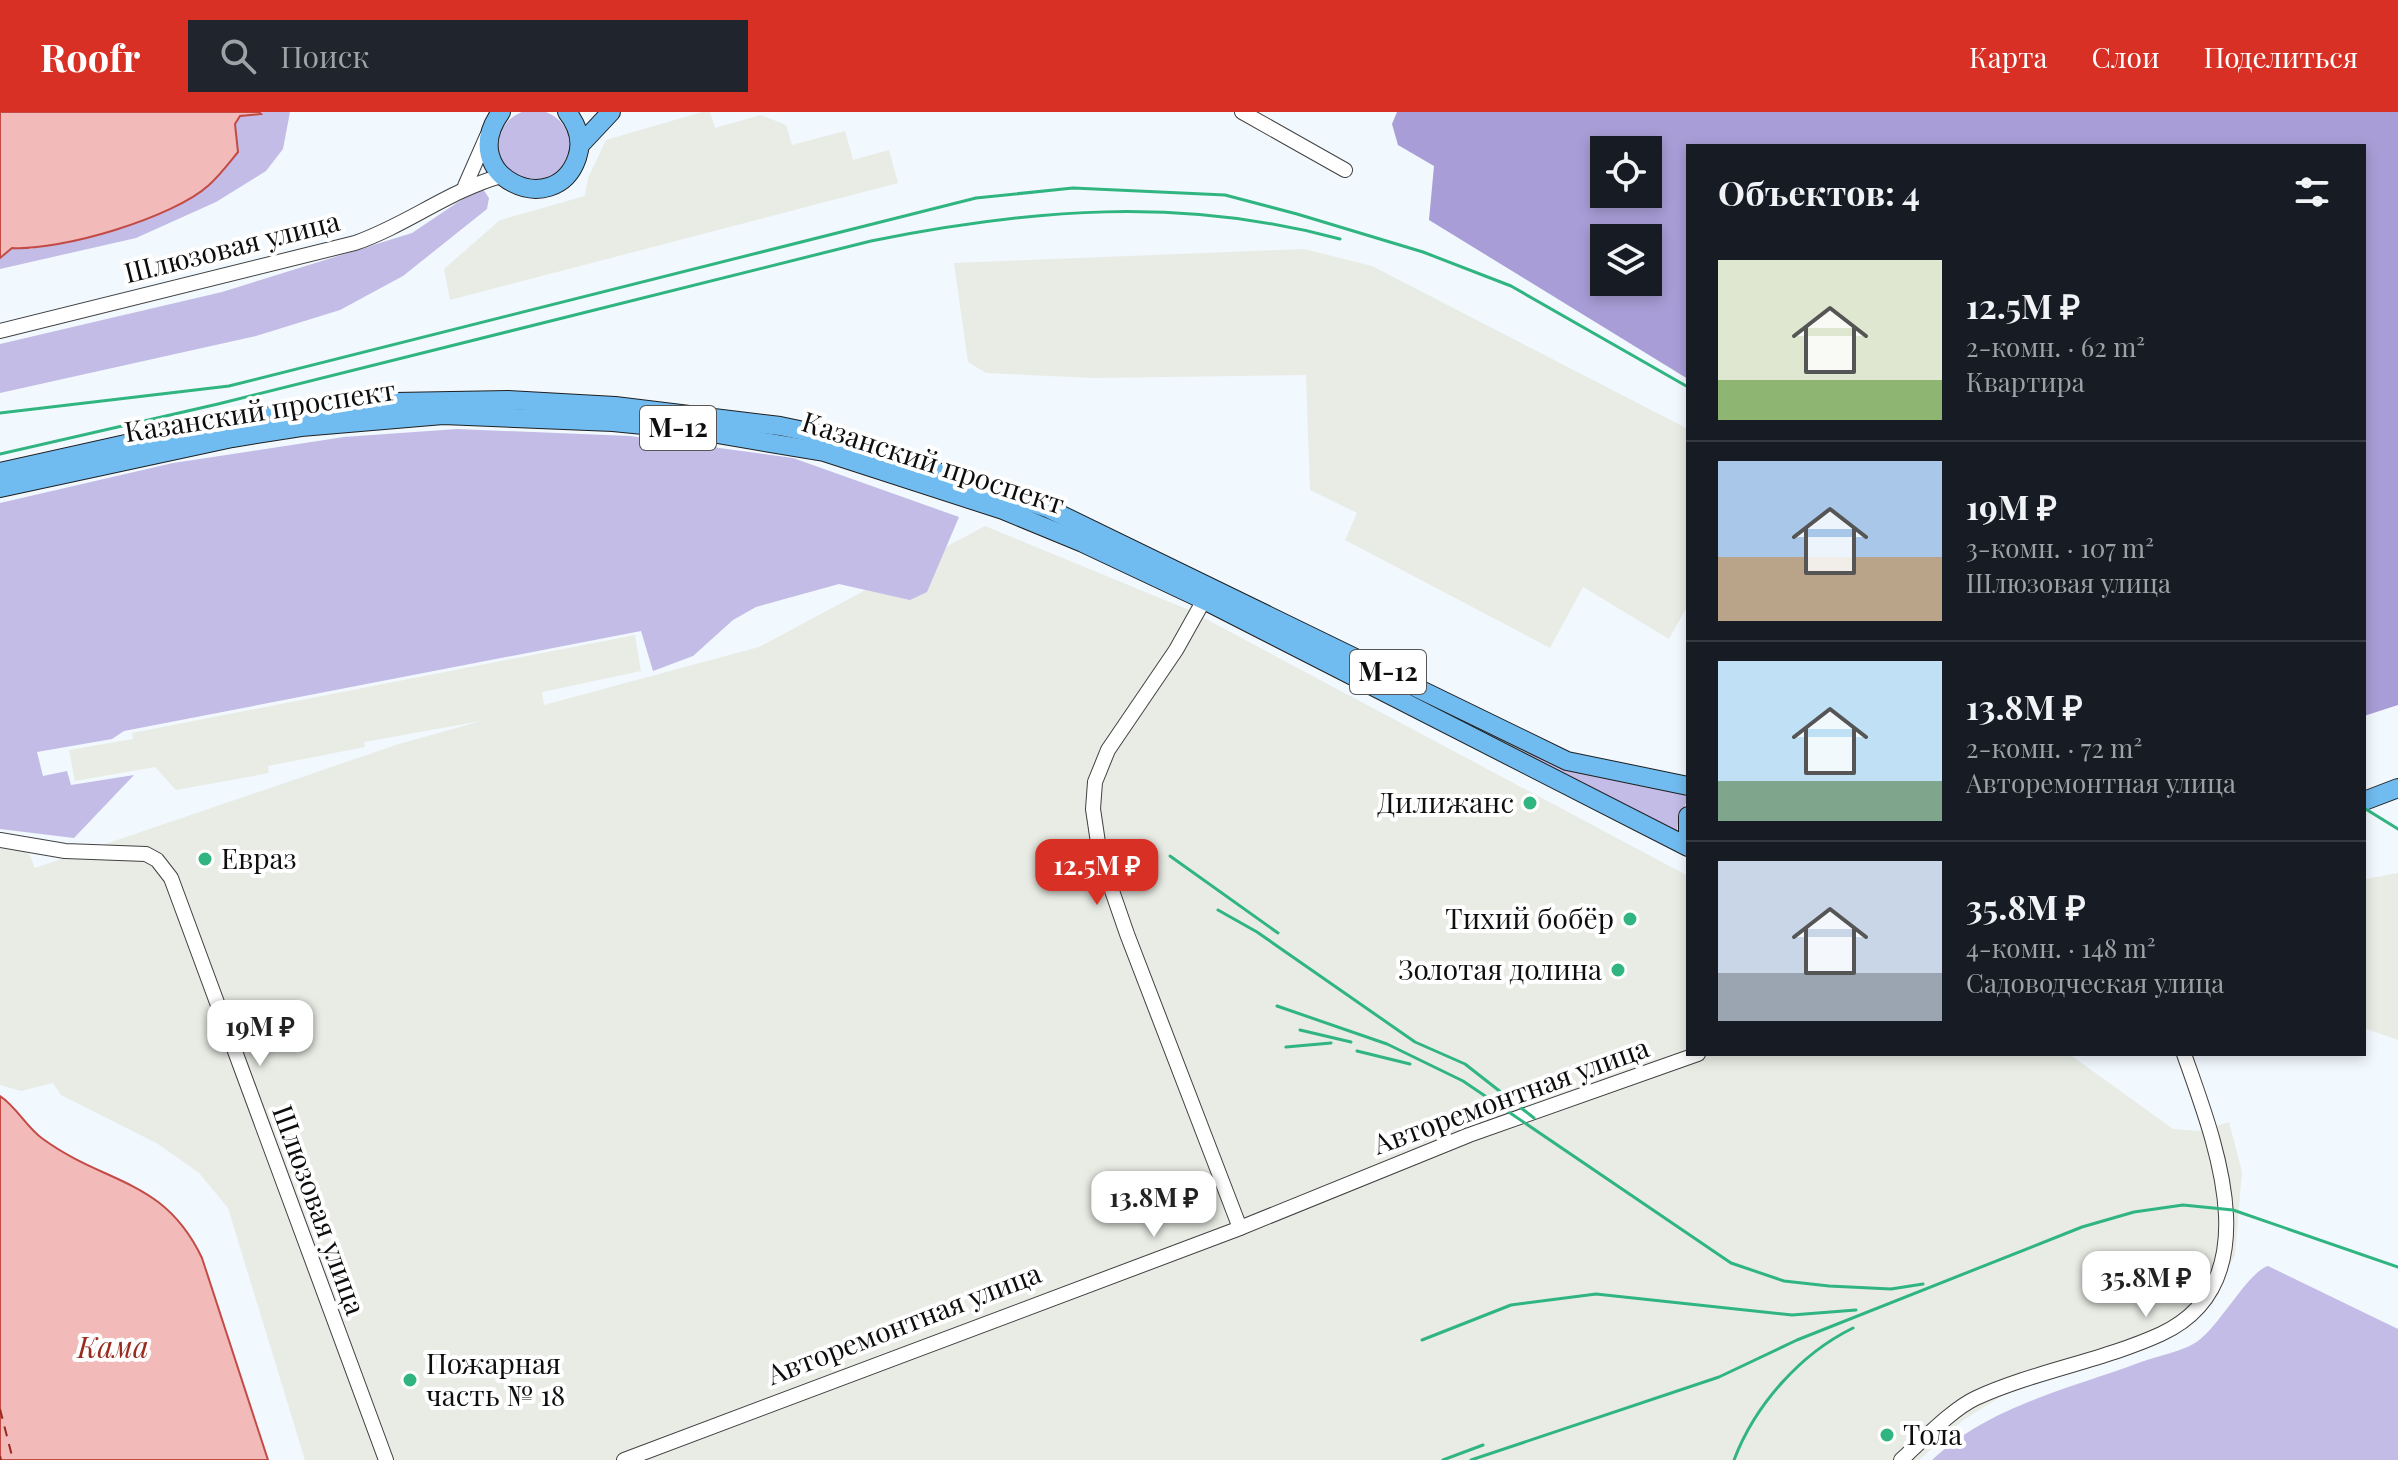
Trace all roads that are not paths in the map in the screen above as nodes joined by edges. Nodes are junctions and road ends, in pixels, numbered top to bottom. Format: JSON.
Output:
{"nodes":[{"id":1,"x":567,"y":112,"type":"edge"},
{"id":2,"x":611,"y":112,"type":"edge"},
{"id":3,"x":1242,"y":112,"type":"edge"},
{"id":4,"x":497,"y":118,"type":"edge"},
{"id":5,"x":581,"y":144,"type":"junction"},
{"id":6,"x":1345,"y":170,"type":"dead end"},
{"id":7,"x":501,"y":176,"type":"junction"},
{"id":8,"x":465,"y":186,"type":"junction"},
{"id":9,"x":0,"y":331,"type":"edge"},
{"id":10,"x":0,"y":472,"type":"edge"},
{"id":11,"x":0,"y":488,"type":"edge"},
{"id":12,"x":1044,"y":516,"type":"junction"},
{"id":13,"x":1087,"y":535,"type":"junction"},
{"id":14,"x":1204,"y":600,"type":"junction"},
{"id":15,"x":1686,"y":786,"type":"edge"},
{"id":16,"x":2398,"y":788,"type":"edge"},
{"id":17,"x":2398,"y":798,"type":"edge"},
{"id":18,"x":2366,"y":800,"type":"edge"},
{"id":19,"x":2366,"y":809,"type":"edge"},
{"id":20,"x":0,"y":840,"type":"edge"},
{"id":21,"x":1686,"y":846,"type":"edge"},
{"id":22,"x":1692,"y":1056,"type":"edge"},
{"id":23,"x":2185,"y":1056,"type":"edge"},
{"id":24,"x":1240,"y":1228,"type":"junction"},
{"id":25,"x":386,"y":1460,"type":"edge"},
{"id":26,"x":624,"y":1460,"type":"edge"},
{"id":27,"x":1901,"y":1460,"type":"edge"}],
"edges":[{"from":1,"to":5,"type":"main road"},
{"from":2,"to":5,"type":"main road"},
{"from":3,"to":6,"type":"street"},
{"from":4,"to":7,"type":"main road"},
{"from":4,"to":8,"type":"street"},
{"from":5,"to":7,"type":"main road"},
{"from":7,"to":8,"type":"street","name":"Шлюзовая улица"},
{"from":8,"to":9,"type":"street","name":"Шлюзовая улица"},
{"from":10,"to":12,"type":"main road","name":"Казанский проспект","number":"М-12"},
{"from":11,"to":12,"type":"main road","name":"Казанский проспект","number":"М-12"},
{"from":12,"to":13,"type":"main road","name":"Казанский проспект","number":"М-12"},
{"from":13,"to":14,"type":"main road","name":"Казанский проспект","number":"М-12"},
{"from":13,"to":15,"type":"main road","name":"Казанский проспект","number":"М-12"},
{"from":14,"to":21,"type":"main road","name":"Казанский проспект","number":"М-12"},
{"from":14,"to":24,"type":"street"},
{"from":16,"to":18,"type":"main road"},
{"from":17,"to":19,"type":"main road"},
{"from":20,"to":25,"type":"street","name":"Шлюзовая улица"},
{"from":22,"to":24,"type":"street","name":"Авторемонтная улица"},
{"from":23,"to":27,"type":"street"},
{"from":24,"to":26,"type":"street","name":"Авторемонтная улица"}]}
